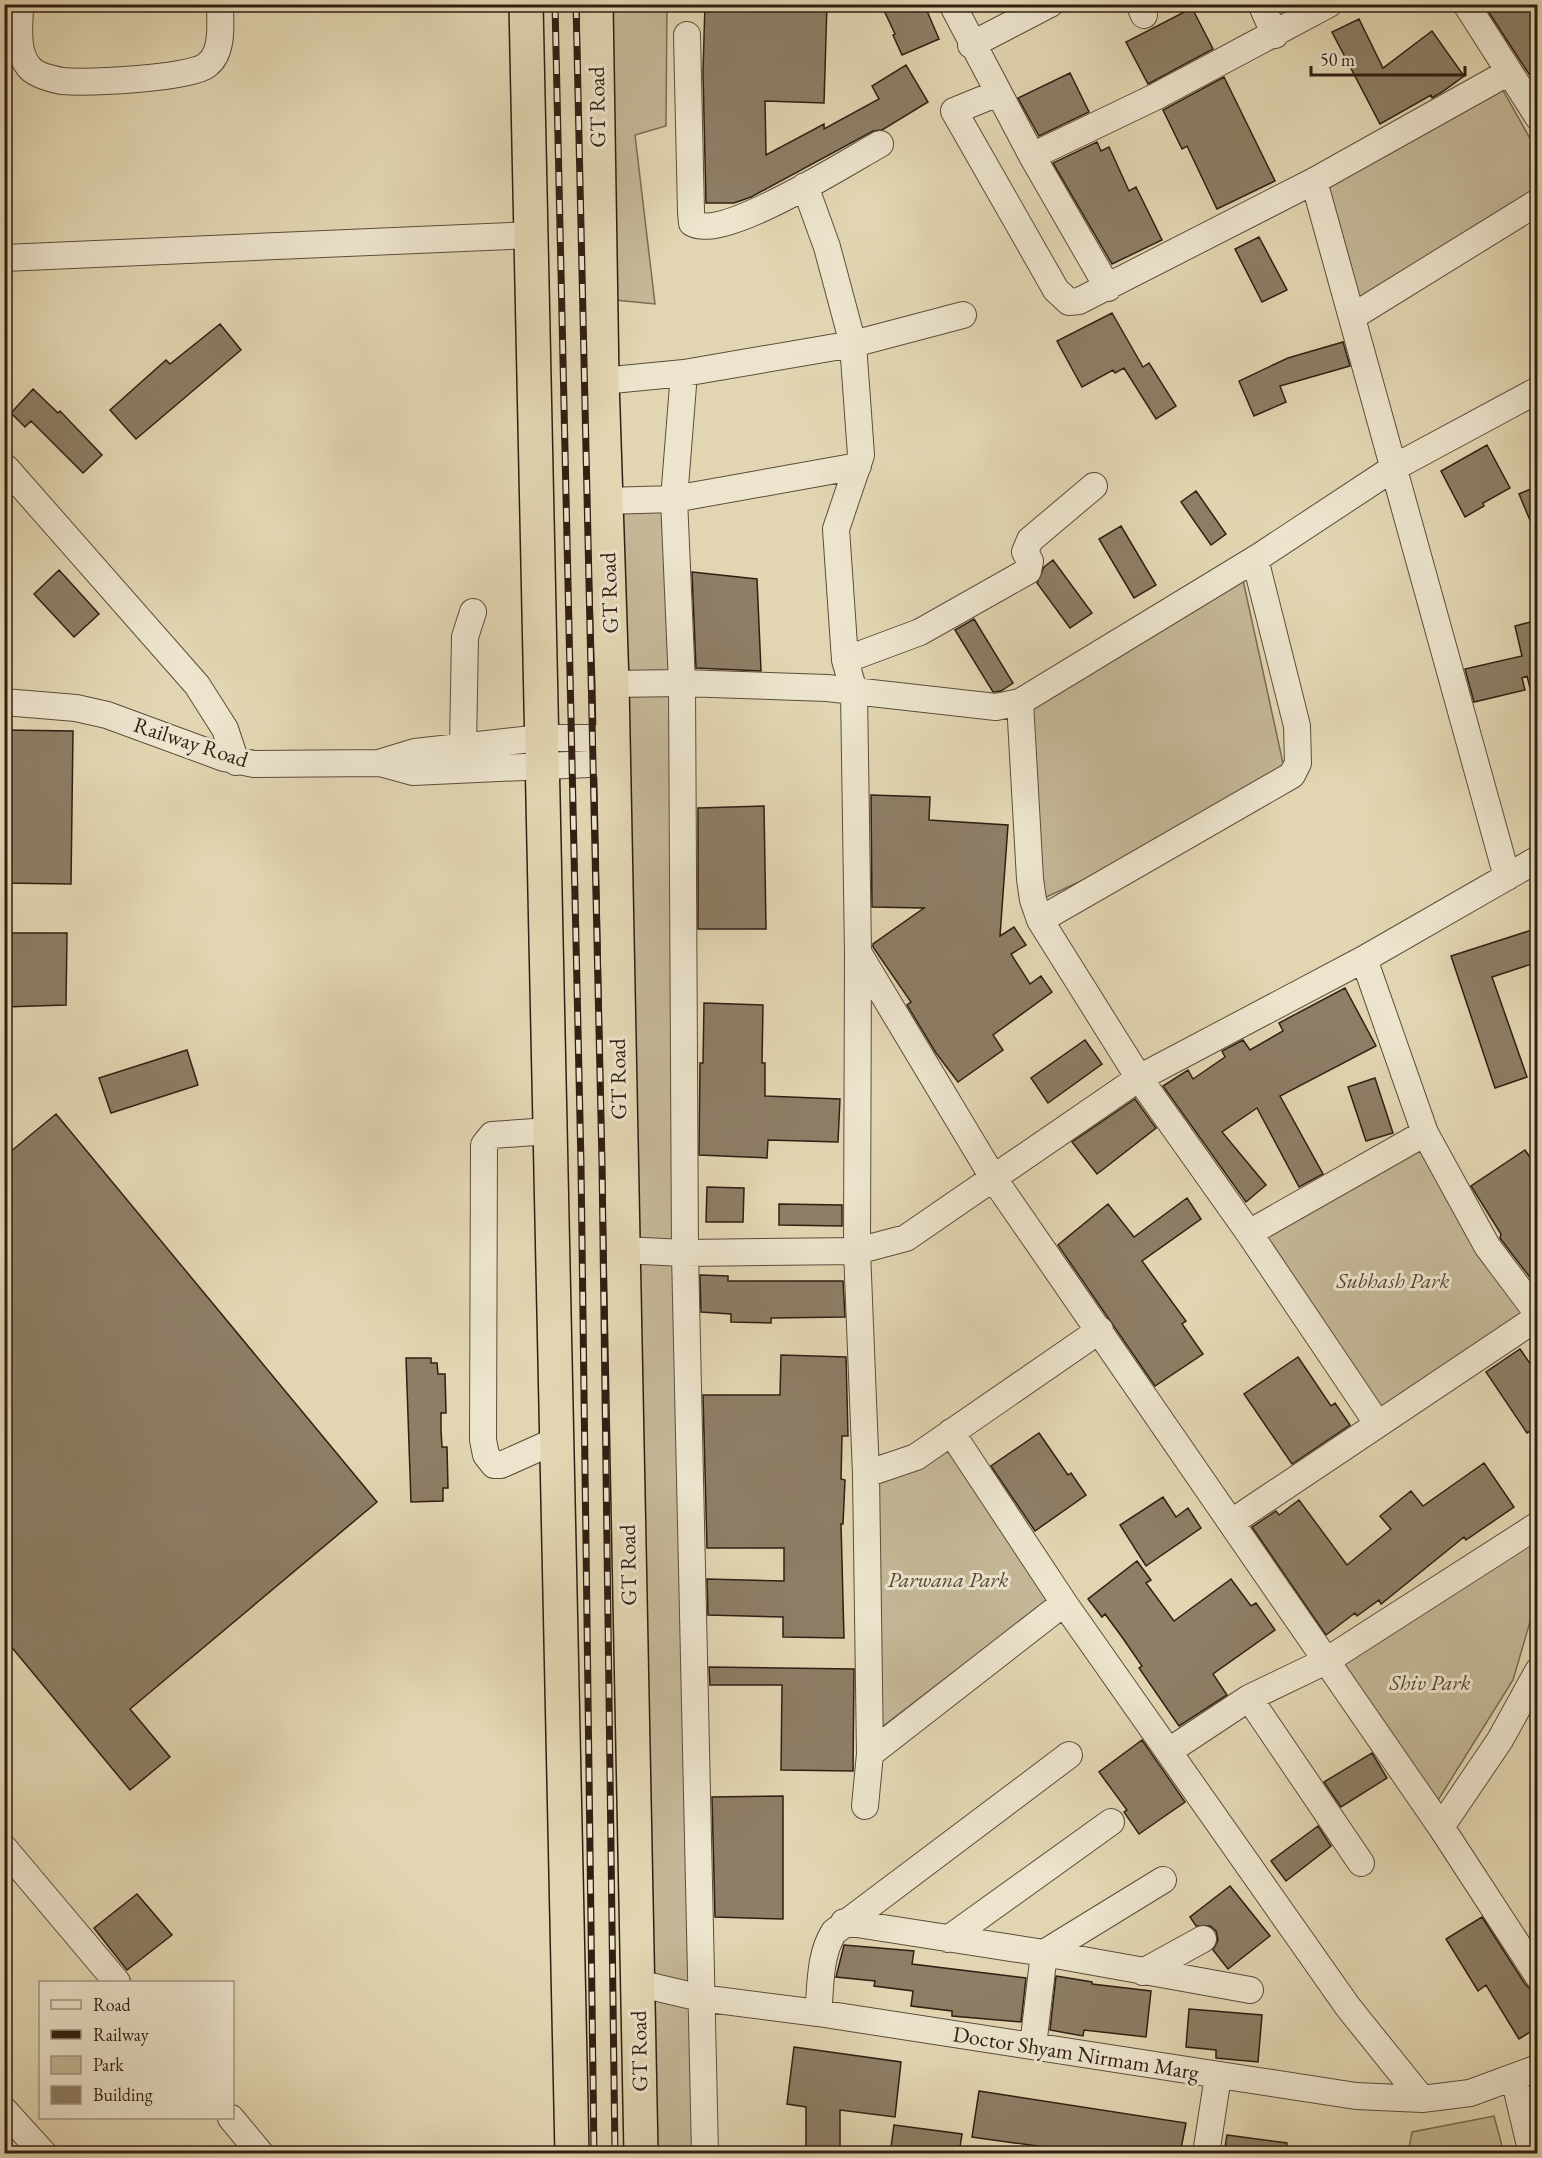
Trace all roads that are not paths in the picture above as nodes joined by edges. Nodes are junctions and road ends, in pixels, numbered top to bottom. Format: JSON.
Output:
{"nodes":[{"id":1,"x":20,"y":4,"type":"edge"},
{"id":2,"x":220,"y":4,"type":"edge"},
{"id":3,"x":526,"y":4,"type":"edge"},
{"id":4,"x":596,"y":4,"type":"edge"},
{"id":5,"x":952,"y":4,"type":"edge"},
{"id":6,"x":1050,"y":4,"type":"edge"},
{"id":7,"x":1261,"y":4,"type":"edge"},
{"id":8,"x":1329,"y":4,"type":"edge"},
{"id":9,"x":1466,"y":4,"type":"edge"},
{"id":10,"x":687,"y":35,"type":"dead end"},
{"id":11,"x":1275,"y":35,"type":"junction"},
{"id":12,"x":972,"y":45,"type":"junction"},
{"id":13,"x":1509,"y":72,"type":"junction"},
{"id":14,"x":998,"y":93,"type":"junction"},
{"id":15,"x":1538,"y":117,"type":"edge"},
{"id":16,"x":880,"y":144,"type":"dead end"},
{"id":17,"x":1032,"y":156,"type":"junction"},
{"id":18,"x":1314,"y":181,"type":"junction"},
{"id":19,"x":805,"y":186,"type":"junction"},
{"id":20,"x":1538,"y":202,"type":"edge"},
{"id":21,"x":531,"y":235,"type":"junction"},
{"id":22,"x":4,"y":258,"type":"edge"},
{"id":23,"x":1108,"y":288,"type":"junction"},
{"id":24,"x":963,"y":315,"type":"dead end"},
{"id":25,"x":1352,"y":317,"type":"junction"},
{"id":26,"x":853,"y":344,"type":"junction"},
{"id":27,"x":684,"y":373,"type":"junction"},
{"id":28,"x":602,"y":381,"type":"junction"},
{"id":29,"x":1538,"y":390,"type":"edge"},
{"id":30,"x":858,"y":466,"type":"junction"},
{"id":31,"x":1395,"y":467,"type":"junction"},
{"id":32,"x":7,"y":469,"type":"dead end"},
{"id":33,"x":1094,"y":486,"type":"dead end"},
{"id":34,"x":675,"y":499,"type":"junction"},
{"id":35,"x":605,"y":501,"type":"junction"},
{"id":36,"x":1255,"y":559,"type":"junction"},
{"id":37,"x":473,"y":612,"type":"dead end"},
{"id":38,"x":845,"y":660,"type":"junction"},
{"id":39,"x":682,"y":683,"type":"junction"},
{"id":40,"x":612,"y":684,"type":"junction"},
{"id":41,"x":854,"y":691,"type":"junction"},
{"id":42,"x":4,"y":702,"type":"edge"},
{"id":43,"x":1020,"y":702,"type":"junction"},
{"id":44,"x":463,"y":747,"type":"junction"},
{"id":45,"x":542,"y":751,"type":"junction"},
{"id":46,"x":611,"y":751,"type":"junction"},
{"id":47,"x":236,"y":762,"type":"junction"},
{"id":48,"x":379,"y":763,"type":"junction"},
{"id":49,"x":1538,"y":859,"type":"edge"},
{"id":50,"x":1507,"y":877,"type":"junction"},
{"id":51,"x":1040,"y":920,"type":"junction"},
{"id":52,"x":858,"y":953,"type":"junction"},
{"id":53,"x":1364,"y":959,"type":"junction"},
{"id":54,"x":1139,"y":1078,"type":"junction"},
{"id":55,"x":550,"y":1131,"type":"junction"},
{"id":56,"x":1425,"y":1133,"type":"junction"},
{"id":57,"x":994,"y":1179,"type":"junction"},
{"id":58,"x":1250,"y":1233,"type":"junction"},
{"id":59,"x":621,"y":1250,"type":"junction"},
{"id":60,"x":857,"y":1251,"type":"junction"},
{"id":61,"x":685,"y":1253,"type":"junction"},
{"id":62,"x":1538,"y":1316,"type":"edge"},
{"id":63,"x":1100,"y":1330,"type":"junction"},
{"id":64,"x":1377,"y":1424,"type":"junction"},
{"id":65,"x":951,"y":1432,"type":"junction"},
{"id":66,"x":557,"y":1440,"type":"junction"},
{"id":67,"x":866,"y":1474,"type":"junction"},
{"id":68,"x":1232,"y":1522,"type":"junction"},
{"id":69,"x":1538,"y":1525,"type":"edge"},
{"id":70,"x":1064,"y":1604,"type":"junction"},
{"id":71,"x":1326,"y":1661,"type":"junction"},
{"id":72,"x":1538,"y":1671,"type":"edge"},
{"id":73,"x":1249,"y":1698,"type":"junction"},
{"id":74,"x":1169,"y":1751,"type":"junction"},
{"id":75,"x":870,"y":1754,"type":"junction"},
{"id":76,"x":1069,"y":1755,"type":"dead end"},
{"id":77,"x":865,"y":1806,"type":"dead end"},
{"id":78,"x":1112,"y":1822,"type":"dead end"},
{"id":79,"x":1441,"y":1827,"type":"junction"},
{"id":80,"x":4,"y":1848,"type":"edge"},
{"id":81,"x":1361,"y":1863,"type":"dead end"},
{"id":82,"x":1163,"y":1880,"type":"dead end"},
{"id":83,"x":844,"y":1923,"type":"junction"},
{"id":84,"x":948,"y":1939,"type":"junction"},
{"id":85,"x":1203,"y":1939,"type":"dead end"},
{"id":86,"x":1044,"y":1953,"type":"junction"},
{"id":87,"x":1143,"y":1972,"type":"junction"},
{"id":88,"x":1538,"y":1976,"type":"edge"},
{"id":89,"x":115,"y":1981,"type":"edge"},
{"id":90,"x":637,"y":1983,"type":"junction"},
{"id":91,"x":1250,"y":1990,"type":"dead end"},
{"id":92,"x":701,"y":1998,"type":"junction"},
{"id":93,"x":818,"y":2013,"type":"junction"},
{"id":94,"x":1034,"y":2046,"type":"junction"},
{"id":95,"x":1538,"y":2068,"type":"edge"},
{"id":96,"x":1218,"y":2076,"type":"junction"},
{"id":97,"x":1514,"y":2079,"type":"junction"},
{"id":98,"x":1422,"y":2099,"type":"junction"},
{"id":99,"x":4,"y":2109,"type":"edge"},
{"id":100,"x":232,"y":2119,"type":"edge"},
{"id":101,"x":44,"y":2154,"type":"edge"},
{"id":102,"x":261,"y":2154,"type":"edge"},
{"id":103,"x":573,"y":2154,"type":"edge"},
{"id":104,"x":641,"y":2154,"type":"edge"},
{"id":105,"x":705,"y":2154,"type":"edge"},
{"id":106,"x":1206,"y":2154,"type":"edge"},
{"id":107,"x":1532,"y":2154,"type":"edge"}],
"edges":[{"from":1,"to":2,"type":"street"},
{"from":3,"to":21,"type":"highway"},
{"from":4,"to":28,"type":"highway","name":"GT Road"},
{"from":5,"to":12,"type":"street"},
{"from":6,"to":12,"type":"street"},
{"from":7,"to":11,"type":"street"},
{"from":8,"to":11,"type":"street"},
{"from":9,"to":13,"type":"street"},
{"from":10,"to":19,"type":"street"},
{"from":11,"to":17,"type":"street"},
{"from":12,"to":14,"type":"street"},
{"from":13,"to":15,"type":"street"},
{"from":13,"to":18,"type":"street"},
{"from":14,"to":17,"type":"street"},
{"from":14,"to":23,"type":"street"},
{"from":16,"to":19,"type":"street"},
{"from":17,"to":23,"type":"street"},
{"from":18,"to":23,"type":"street"},
{"from":18,"to":25,"type":"street"},
{"from":19,"to":26,"type":"street"},
{"from":20,"to":25,"type":"street"},
{"from":21,"to":22,"type":"street"},
{"from":21,"to":45,"type":"highway"},
{"from":24,"to":26,"type":"street"},
{"from":25,"to":31,"type":"street"},
{"from":26,"to":27,"type":"street"},
{"from":26,"to":30,"type":"street"},
{"from":27,"to":28,"type":"street"},
{"from":27,"to":34,"type":"street"},
{"from":28,"to":35,"type":"highway","name":"GT Road"},
{"from":29,"to":31,"type":"street"},
{"from":30,"to":34,"type":"street"},
{"from":30,"to":38,"type":"street"},
{"from":31,"to":36,"type":"street"},
{"from":31,"to":50,"type":"street"},
{"from":32,"to":47,"type":"street"},
{"from":33,"to":38,"type":"street"},
{"from":34,"to":35,"type":"street"},
{"from":34,"to":39,"type":"street"},
{"from":35,"to":40,"type":"highway","name":"GT Road"},
{"from":36,"to":43,"type":"street"},
{"from":36,"to":51,"type":"street"},
{"from":37,"to":44,"type":"street"},
{"from":38,"to":41,"type":"street"},
{"from":39,"to":40,"type":"street"},
{"from":39,"to":41,"type":"street"},
{"from":39,"to":61,"type":"street"},
{"from":40,"to":46,"type":"highway","name":"GT Road"},
{"from":41,"to":43,"type":"street"},
{"from":41,"to":52,"type":"street"},
{"from":42,"to":47,"type":"street","name":"Railway Road"},
{"from":43,"to":51,"type":"street"},
{"from":44,"to":45,"type":"street","name":"Railway Road"},
{"from":44,"to":48,"type":"street","name":"Railway Road"},
{"from":45,"to":46,"type":"street","name":"Railway Road"},
{"from":45,"to":48,"type":"street","name":"Railway Road"},
{"from":45,"to":55,"type":"highway"},
{"from":46,"to":59,"type":"highway","name":"GT Road"},
{"from":47,"to":48,"type":"street","name":"Railway Road"},
{"from":49,"to":50,"type":"street"},
{"from":50,"to":53,"type":"street"},
{"from":51,"to":54,"type":"street"},
{"from":52,"to":57,"type":"street"},
{"from":52,"to":60,"type":"street"},
{"from":53,"to":54,"type":"street"},
{"from":53,"to":56,"type":"street"},
{"from":54,"to":57,"type":"street"},
{"from":54,"to":58,"type":"street"},
{"from":55,"to":66,"type":"highway"},
{"from":55,"to":66,"type":"street"},
{"from":56,"to":58,"type":"street"},
{"from":56,"to":62,"type":"street"},
{"from":57,"to":60,"type":"street"},
{"from":57,"to":63,"type":"street"},
{"from":58,"to":64,"type":"street"},
{"from":59,"to":61,"type":"street"},
{"from":59,"to":90,"type":"highway","name":"GT Road"},
{"from":60,"to":61,"type":"street"},
{"from":60,"to":67,"type":"street"},
{"from":61,"to":92,"type":"street"},
{"from":62,"to":64,"type":"street"},
{"from":63,"to":65,"type":"street"},
{"from":63,"to":68,"type":"street"},
{"from":64,"to":68,"type":"street"},
{"from":65,"to":67,"type":"street"},
{"from":65,"to":70,"type":"street"},
{"from":66,"to":103,"type":"highway"},
{"from":67,"to":75,"type":"street"},
{"from":68,"to":71,"type":"street"},
{"from":69,"to":71,"type":"street"},
{"from":70,"to":74,"type":"street"},
{"from":70,"to":75,"type":"street"},
{"from":71,"to":73,"type":"street"},
{"from":71,"to":79,"type":"street"},
{"from":72,"to":79,"type":"street"},
{"from":73,"to":74,"type":"street"},
{"from":73,"to":81,"type":"street"},
{"from":74,"to":98,"type":"street"},
{"from":75,"to":77,"type":"street"},
{"from":76,"to":83,"type":"street"},
{"from":78,"to":84,"type":"street"},
{"from":79,"to":88,"type":"street"},
{"from":80,"to":89,"type":"street"},
{"from":82,"to":86,"type":"street"},
{"from":83,"to":84,"type":"street"},
{"from":83,"to":93,"type":"street"},
{"from":84,"to":86,"type":"street"},
{"from":85,"to":87,"type":"street"},
{"from":86,"to":87,"type":"street"},
{"from":86,"to":94,"type":"street"},
{"from":87,"to":91,"type":"street"},
{"from":90,"to":92,"type":"street","name":"Doctor Shyam Nirmam Marg"},
{"from":90,"to":104,"type":"highway","name":"GT Road"},
{"from":92,"to":93,"type":"street","name":"Doctor Shyam Nirmam Marg"},
{"from":92,"to":105,"type":"street"},
{"from":93,"to":94,"type":"street","name":"Doctor Shyam Nirmam Marg"},
{"from":94,"to":96,"type":"street","name":"Doctor Shyam Nirmam Marg"},
{"from":95,"to":97,"type":"street","name":"Doctor Shyam Nirmam Marg"},
{"from":96,"to":98,"type":"street","name":"Doctor Shyam Nirmam Marg"},
{"from":96,"to":106,"type":"street"},
{"from":97,"to":98,"type":"street","name":"Doctor Shyam Nirmam Marg"},
{"from":97,"to":107,"type":"street"},
{"from":99,"to":101,"type":"street"},
{"from":100,"to":102,"type":"street"}]}
